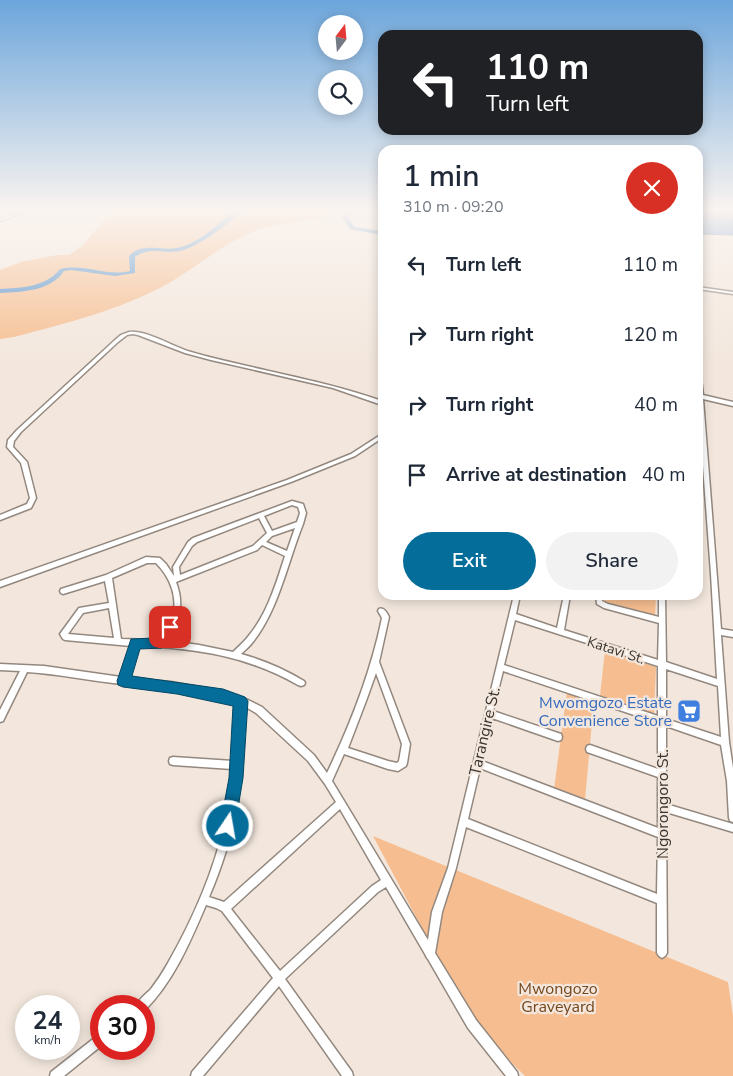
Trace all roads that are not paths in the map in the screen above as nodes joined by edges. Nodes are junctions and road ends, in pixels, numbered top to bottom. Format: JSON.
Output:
{"nodes":[{"id":1,"x":703,"y":289,"type":"edge"},
{"id":2,"x":733,"y":292,"type":"edge"},
{"id":3,"x":703,"y":397,"type":"edge"},
{"id":4,"x":378,"y":402,"type":"edge"},
{"id":5,"x":733,"y":404,"type":"edge"},
{"id":6,"x":378,"y":439,"type":"edge"},
{"id":7,"x":703,"y":455,"type":"edge"},
{"id":8,"x":261,"y":515,"type":"junction"},
{"id":9,"x":0,"y":518,"type":"edge"},
{"id":10,"x":300,"y":524,"type":"junction"},
{"id":11,"x":270,"y":534,"type":"junction"},
{"id":12,"x":263,"y":543,"type":"junction"},
{"id":13,"x":287,"y":554,"type":"junction"},
{"id":14,"x":108,"y":577,"type":"junction"},
{"id":15,"x":175,"y":579,"type":"junction"},
{"id":16,"x":0,"y":584,"type":"edge"},
{"id":17,"x":63,"y":591,"type":"dead end"},
{"id":18,"x":516,"y":600,"type":"edge"},
{"id":19,"x":566,"y":600,"type":"edge"},
{"id":20,"x":599,"y":600,"type":"edge"},
{"id":21,"x":662,"y":600,"type":"edge"},
{"id":22,"x":113,"y":605,"type":"junction"},
{"id":23,"x":381,"y":611,"type":"dead end"},
{"id":24,"x":512,"y":616,"type":"junction"},
{"id":25,"x":662,"y":621,"type":"junction"},
{"id":26,"x":170,"y":627,"type":"junction"},
{"id":27,"x":718,"y":631,"type":"junction"},
{"id":28,"x":560,"y":632,"type":"junction"},
{"id":29,"x":733,"y":634,"type":"edge"},
{"id":30,"x":118,"y":642,"type":"junction"},
{"id":31,"x":135,"y":643,"type":"junction"},
{"id":32,"x":157,"y":644,"type":"junction"},
{"id":33,"x":176,"y":646,"type":"junction"},
{"id":34,"x":234,"y":656,"type":"junction"},
{"id":35,"x":376,"y":663,"type":"junction"},
{"id":36,"x":661,"y":665,"type":"junction"},
{"id":37,"x":0,"y":667,"type":"edge"},
{"id":38,"x":500,"y":667,"type":"junction"},
{"id":39,"x":25,"y":669,"type":"junction"},
{"id":40,"x":123,"y":681,"type":"junction"},
{"id":41,"x":301,"y":683,"type":"dead end"},
{"id":42,"x":720,"y":683,"type":"junction"},
{"id":43,"x":241,"y":701,"type":"junction"},
{"id":44,"x":489,"y":712,"type":"junction"},
{"id":45,"x":0,"y":718,"type":"edge"},
{"id":46,"x":662,"y":721,"type":"junction"},
{"id":47,"x":558,"y":737,"type":"dead end"},
{"id":48,"x":725,"y":742,"type":"junction"},
{"id":49,"x":590,"y":749,"type":"dead end"},
{"id":50,"x":343,"y":750,"type":"junction"},
{"id":51,"x":173,"y":761,"type":"dead end"},
{"id":52,"x":477,"y":763,"type":"junction"},
{"id":53,"x":237,"y":765,"type":"junction"},
{"id":54,"x":662,"y":774,"type":"junction"},
{"id":55,"x":328,"y":781,"type":"junction"},
{"id":56,"x":732,"y":781,"type":"edge"},
{"id":57,"x":342,"y":804,"type":"junction"},
{"id":58,"x":662,"y":807,"type":"junction"},
{"id":59,"x":733,"y":818,"type":"edge"},
{"id":60,"x":463,"y":821,"type":"junction"},
{"id":61,"x":733,"y":828,"type":"edge"},
{"id":62,"x":662,"y":834,"type":"junction"},
{"id":63,"x":386,"y":882,"type":"junction"},
{"id":64,"x":205,"y":900,"type":"junction"},
{"id":65,"x":662,"y":900,"type":"junction"},
{"id":66,"x":225,"y":908,"type":"junction"},
{"id":67,"x":662,"y":953,"type":"dead end"},
{"id":68,"x":430,"y":955,"type":"junction"},
{"id":69,"x":279,"y":978,"type":"junction"},
{"id":70,"x":151,"y":995,"type":"edge"},
{"id":71,"x":90,"y":1049,"type":"edge"},
{"id":72,"x":55,"y":1076,"type":"edge"},
{"id":73,"x":196,"y":1076,"type":"edge"},
{"id":74,"x":348,"y":1076,"type":"edge"},
{"id":75,"x":513,"y":1076,"type":"edge"}],
"edges":[{"from":1,"to":2,"type":"street"},
{"from":3,"to":5,"type":"street"},
{"from":4,"to":9,"type":"street"},
{"from":6,"to":16,"type":"street"},
{"from":7,"to":27,"type":"street"},
{"from":8,"to":10,"type":"street"},
{"from":8,"to":11,"type":"street"},
{"from":8,"to":15,"type":"street"},
{"from":10,"to":11,"type":"street"},
{"from":10,"to":13,"type":"street"},
{"from":11,"to":12,"type":"street"},
{"from":12,"to":13,"type":"street"},
{"from":12,"to":15,"type":"street"},
{"from":13,"to":34,"type":"street"},
{"from":14,"to":15,"type":"street"},
{"from":14,"to":17,"type":"street"},
{"from":14,"to":22,"type":"street"},
{"from":15,"to":26,"type":"street"},
{"from":18,"to":24,"type":"street","name":"Tarangire St."},
{"from":19,"to":28,"type":"street"},
{"from":20,"to":25,"type":"street"},
{"from":21,"to":25,"type":"street","name":"Ngorongoro St."},
{"from":22,"to":30,"type":"street"},
{"from":22,"to":30,"type":"street"},
{"from":23,"to":35,"type":"street"},
{"from":24,"to":28,"type":"street","name":"Katavi St."},
{"from":24,"to":38,"type":"street","name":"Tarangire St."},
{"from":25,"to":36,"type":"street","name":"Ngorongoro St."},
{"from":26,"to":32,"type":"street"},
{"from":26,"to":33,"type":"street"},
{"from":27,"to":29,"type":"street"},
{"from":27,"to":42,"type":"street"},
{"from":28,"to":36,"type":"street","name":"Katavi St."},
{"from":30,"to":31,"type":"street"},
{"from":31,"to":32,"type":"street"},
{"from":31,"to":40,"type":"street"},
{"from":32,"to":33,"type":"street"},
{"from":33,"to":34,"type":"street"},
{"from":34,"to":41,"type":"street"},
{"from":35,"to":50,"type":"street"},
{"from":35,"to":50,"type":"street"},
{"from":36,"to":42,"type":"street","name":"Katavi St."},
{"from":36,"to":46,"type":"street","name":"Ngorongoro St."},
{"from":37,"to":39,"type":"street"},
{"from":38,"to":44,"type":"street","name":"Tarangire St."},
{"from":38,"to":46,"type":"street"},
{"from":39,"to":40,"type":"street"},
{"from":39,"to":45,"type":"street"},
{"from":40,"to":43,"type":"street"},
{"from":42,"to":48,"type":"street"},
{"from":43,"to":53,"type":"street"},
{"from":43,"to":55,"type":"street"},
{"from":44,"to":47,"type":"street"},
{"from":44,"to":52,"type":"street","name":"Tarangire St."},
{"from":46,"to":48,"type":"street"},
{"from":46,"to":54,"type":"street","name":"Ngorongoro St."},
{"from":48,"to":56,"type":"street"},
{"from":49,"to":54,"type":"street"},
{"from":50,"to":55,"type":"street"},
{"from":51,"to":53,"type":"street"},
{"from":52,"to":60,"type":"street","name":"Tarangire St."},
{"from":52,"to":62,"type":"street"},
{"from":53,"to":64,"type":"street"},
{"from":54,"to":58,"type":"street","name":"Ngorongoro St."},
{"from":55,"to":57,"type":"street"},
{"from":56,"to":59,"type":"street"},
{"from":57,"to":63,"type":"street"},
{"from":57,"to":66,"type":"street"},
{"from":58,"to":61,"type":"street"},
{"from":58,"to":62,"type":"street","name":"Ngorongoro St."},
{"from":60,"to":65,"type":"street"},
{"from":60,"to":68,"type":"street","name":"Tarangire St."},
{"from":62,"to":65,"type":"street","name":"Ngorongoro St."},
{"from":63,"to":68,"type":"street"},
{"from":63,"to":69,"type":"street"},
{"from":64,"to":66,"type":"street"},
{"from":64,"to":70,"type":"street"},
{"from":65,"to":67,"type":"street","name":"Ngorongoro St."},
{"from":66,"to":69,"type":"street"},
{"from":68,"to":75,"type":"street"},
{"from":69,"to":73,"type":"street"},
{"from":69,"to":74,"type":"street"},
{"from":71,"to":72,"type":"street"}]}
